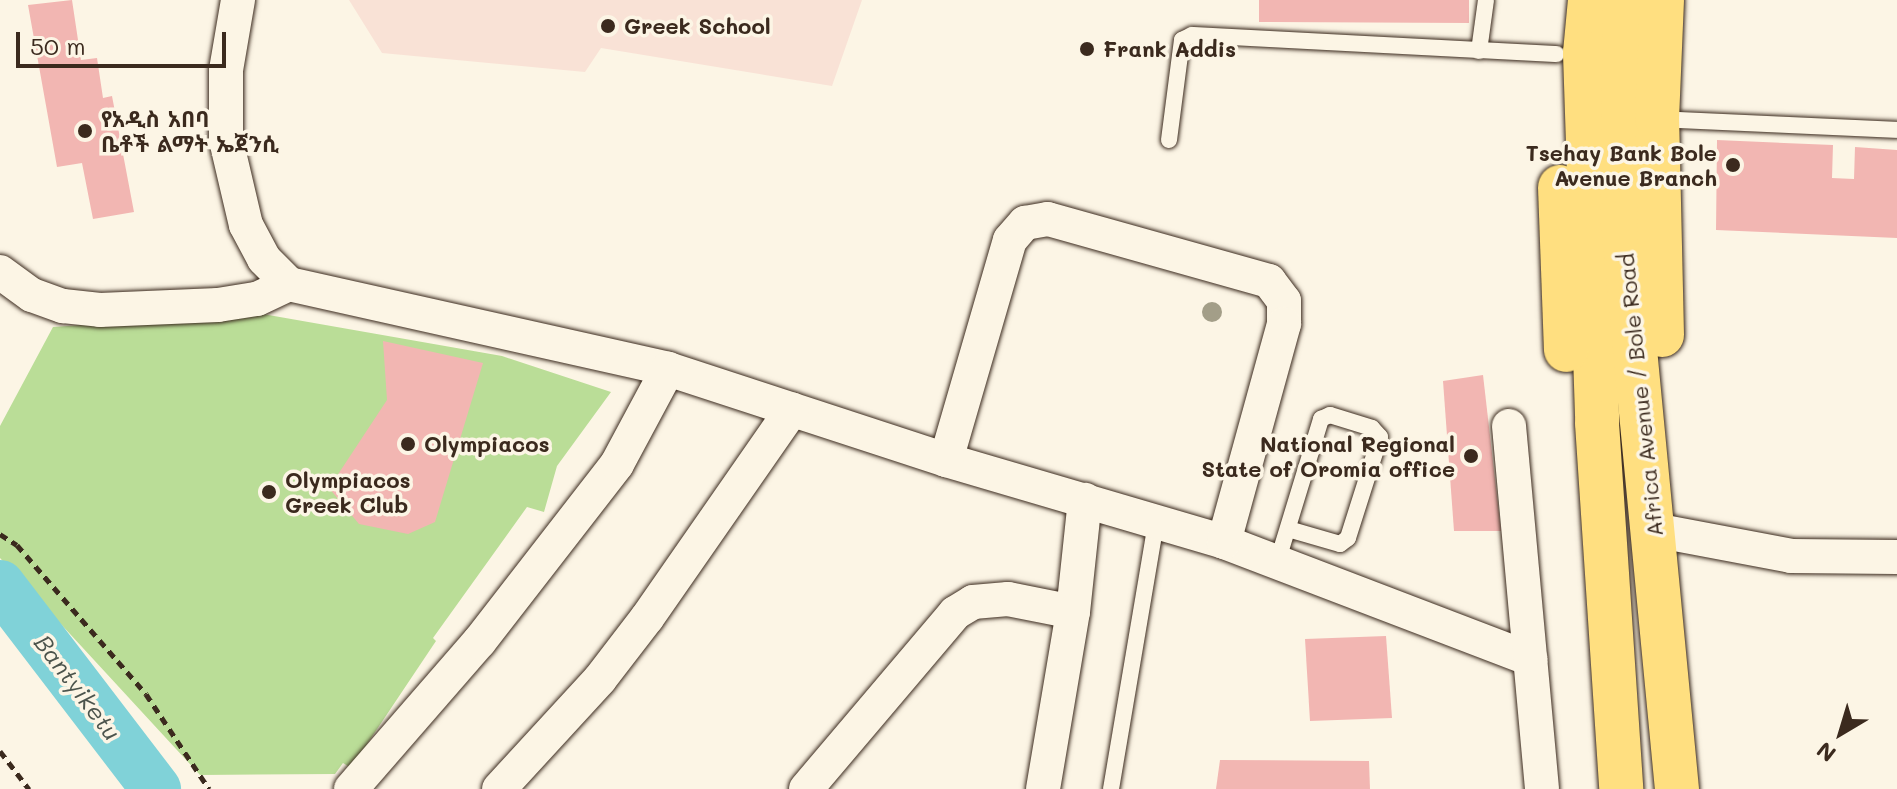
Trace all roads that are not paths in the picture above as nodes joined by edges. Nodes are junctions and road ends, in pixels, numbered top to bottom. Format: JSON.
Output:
{"nodes":[{"id":1,"x":238,"y":0,"type":"edge"},
{"id":2,"x":1486,"y":0,"type":"edge"},
{"id":3,"x":1561,"y":0,"type":"edge"},
{"id":4,"x":1590,"y":0,"type":"edge"},
{"id":5,"x":1625,"y":0,"type":"edge"},
{"id":6,"x":1662,"y":0,"type":"edge"},
{"id":7,"x":1479,"y":51,"type":"junction"},
{"id":8,"x":1557,"y":54,"type":"junction"},
{"id":9,"x":1657,"y":119,"type":"junction"},
{"id":10,"x":1897,"y":130,"type":"edge"},
{"id":11,"x":1169,"y":140,"type":"dead end"},
{"id":12,"x":0,"y":272,"type":"edge"},
{"id":13,"x":289,"y":284,"type":"junction"},
{"id":14,"x":668,"y":369,"type":"junction"},
{"id":15,"x":792,"y":409,"type":"junction"},
{"id":16,"x":1509,"y":426,"type":"dead end"},
{"id":17,"x":1645,"y":442,"type":"junction"},
{"id":18,"x":1599,"y":448,"type":"junction"},
{"id":19,"x":946,"y":460,"type":"junction"},
{"id":20,"x":1085,"y":500,"type":"junction"},
{"id":21,"x":1156,"y":522,"type":"junction"},
{"id":22,"x":1288,"y":529,"type":"junction"},
{"id":23,"x":1654,"y":530,"type":"junction"},
{"id":24,"x":1224,"y":542,"type":"junction"},
{"id":25,"x":1897,"y":557,"type":"edge"},
{"id":26,"x":1277,"y":563,"type":"junction"},
{"id":27,"x":1662,"y":609,"type":"junction"},
{"id":28,"x":1073,"y":612,"type":"junction"},
{"id":29,"x":1609,"y":615,"type":"junction"},
{"id":30,"x":1530,"y":659,"type":"junction"},
{"id":31,"x":351,"y":789,"type":"edge"},
{"id":32,"x":499,"y":789,"type":"edge"},
{"id":33,"x":806,"y":789,"type":"edge"},
{"id":34,"x":1043,"y":789,"type":"edge"},
{"id":35,"x":1111,"y":789,"type":"edge"},
{"id":36,"x":1542,"y":789,"type":"edge"},
{"id":37,"x":1621,"y":789,"type":"edge"},
{"id":38,"x":1677,"y":789,"type":"edge"}],
"edges":[{"from":1,"to":13,"type":"street"},
{"from":2,"to":7,"type":"lane"},
{"from":3,"to":8,"type":"main road"},
{"from":4,"to":18,"type":"main road","name":"Africa Avenue / Bole Road"},
{"from":5,"to":17,"type":"main road","name":"Africa Avenue / Bole Road"},
{"from":6,"to":9,"type":"main road"},
{"from":7,"to":8,"type":"lane"},
{"from":7,"to":11,"type":"lane"},
{"from":8,"to":18,"type":"main road"},
{"from":9,"to":10,"type":"lane"},
{"from":9,"to":17,"type":"main road"},
{"from":12,"to":13,"type":"street"},
{"from":13,"to":14,"type":"street"},
{"from":14,"to":15,"type":"street"},
{"from":14,"to":31,"type":"street"},
{"from":15,"to":19,"type":"street"},
{"from":15,"to":32,"type":"street"},
{"from":16,"to":30,"type":"street"},
{"from":17,"to":23,"type":"main road","name":"Africa Avenue / Bole Road"},
{"from":18,"to":29,"type":"main road","name":"Africa Avenue / Bole Road"},
{"from":19,"to":20,"type":"street"},
{"from":19,"to":24,"type":"street"},
{"from":20,"to":21,"type":"street"},
{"from":20,"to":28,"type":"street"},
{"from":21,"to":24,"type":"street"},
{"from":21,"to":35,"type":"lane"},
{"from":22,"to":22,"type":"lane"},
{"from":22,"to":26,"type":"lane"},
{"from":23,"to":25,"type":"street"},
{"from":23,"to":27,"type":"main road","name":"Africa Avenue / Bole Road"},
{"from":24,"to":26,"type":"street"},
{"from":26,"to":30,"type":"street"},
{"from":27,"to":29,"type":"main road"},
{"from":27,"to":38,"type":"main road","name":"Africa Avenue / Bole Road"},
{"from":28,"to":33,"type":"street"},
{"from":28,"to":34,"type":"street"},
{"from":29,"to":37,"type":"main road","name":"Africa Avenue / Bole Road"},
{"from":30,"to":36,"type":"street"}]}
